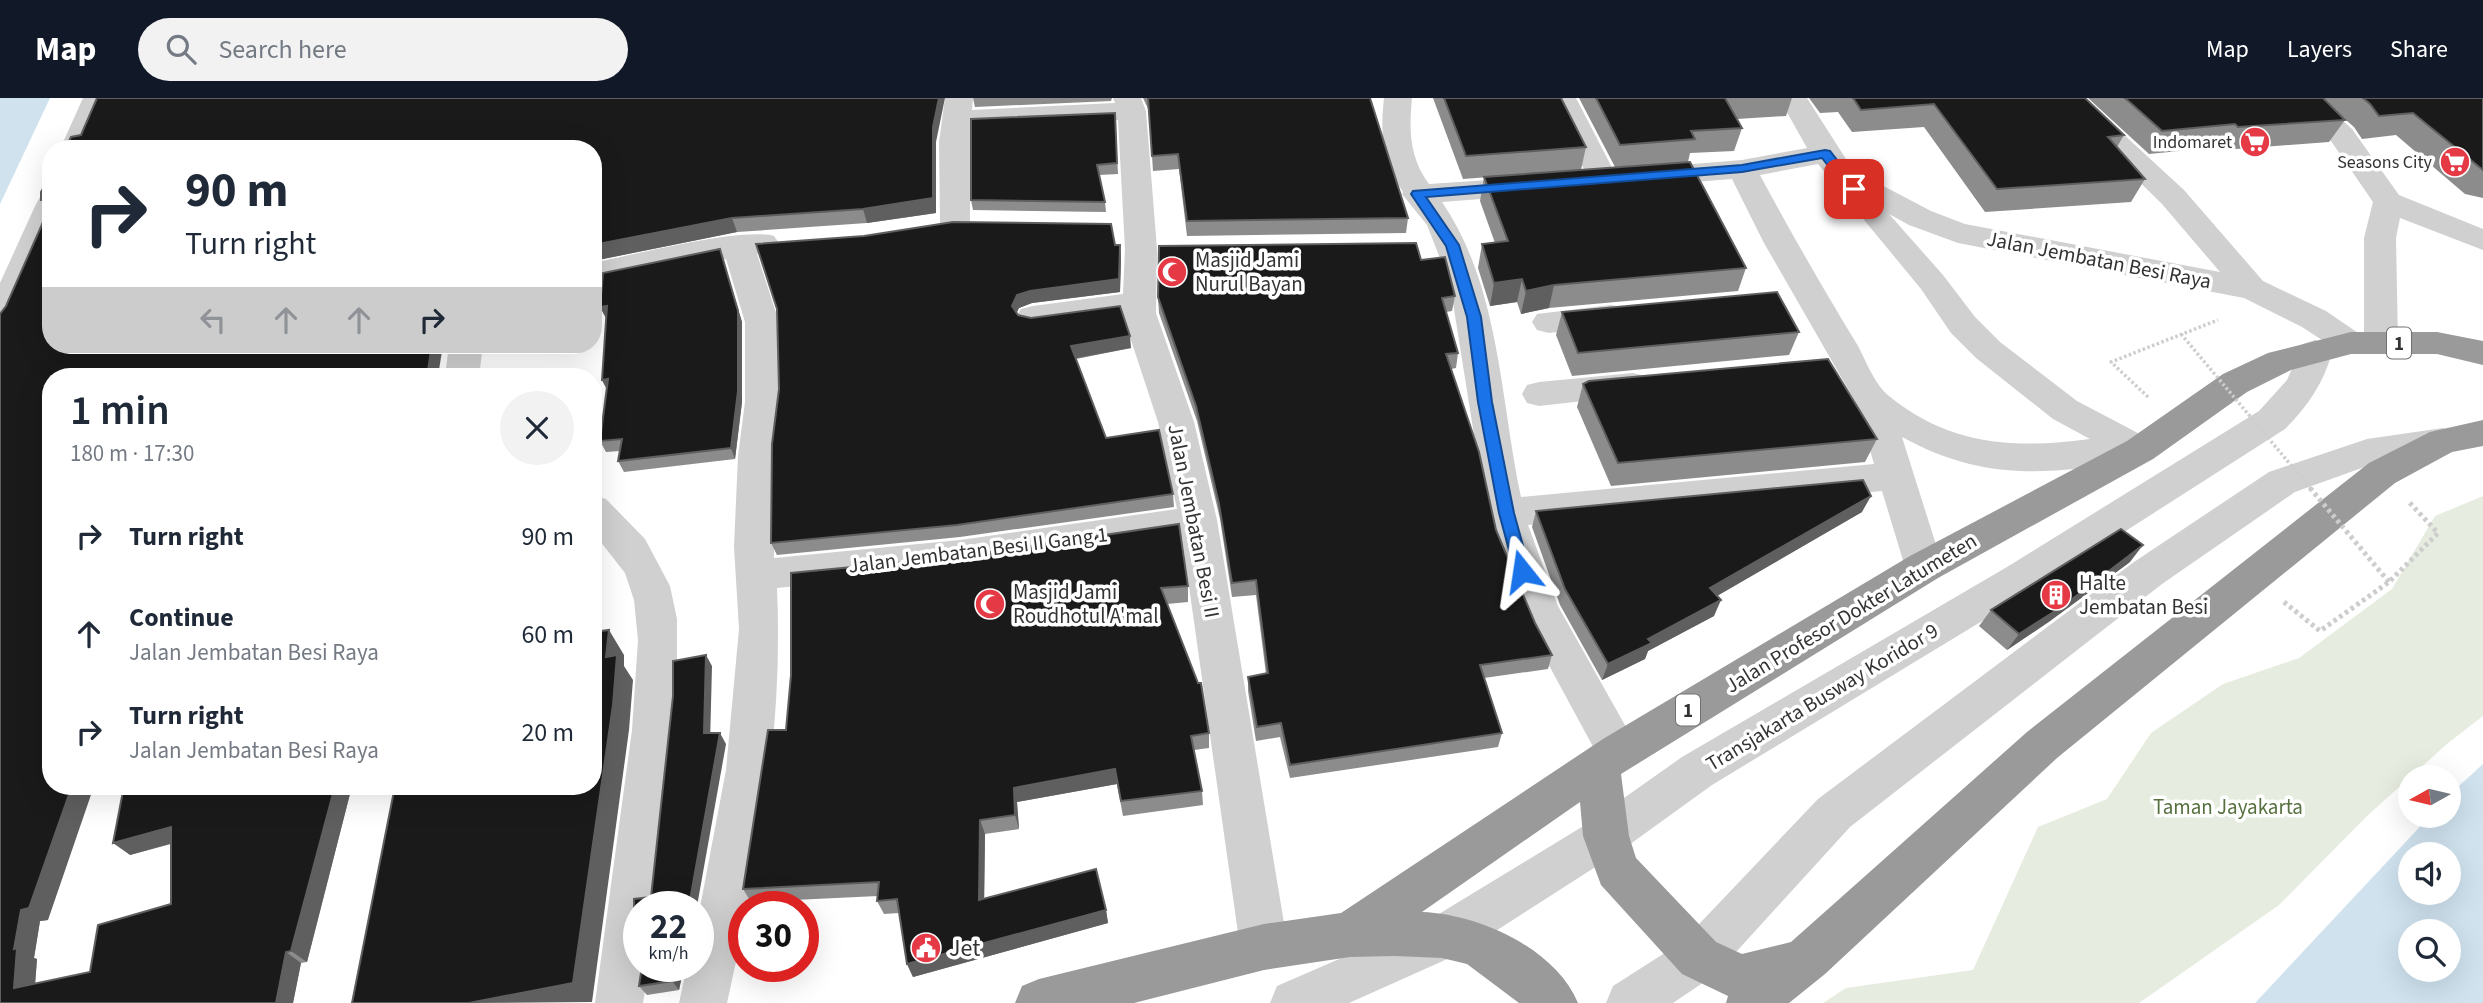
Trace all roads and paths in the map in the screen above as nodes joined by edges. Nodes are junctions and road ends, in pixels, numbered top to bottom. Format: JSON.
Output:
{"nodes":[{"id":1,"x":97,"y":98,"type":"edge"},
{"id":2,"x":1398,"y":98,"type":"edge"},
{"id":3,"x":1562,"y":98,"type":"edge"},
{"id":4,"x":1793,"y":98,"type":"edge"},
{"id":5,"x":2068,"y":98,"type":"edge"},
{"id":6,"x":2301,"y":98,"type":"edge"},
{"id":7,"x":1130,"y":105,"type":"edge"},
{"id":8,"x":959,"y":108,"type":"edge"},
{"id":9,"x":79,"y":140,"type":"edge"},
{"id":10,"x":1836,"y":165,"type":"junction"},
{"id":11,"x":1742,"y":169,"type":"junction"},
{"id":12,"x":1582,"y":183,"type":"junction"},
{"id":13,"x":1417,"y":194,"type":"junction"},
{"id":14,"x":2389,"y":202,"type":"junction"},
{"id":15,"x":42,"y":224,"type":"edge"},
{"id":16,"x":954,"y":224,"type":"edge"},
{"id":17,"x":2483,"y":240,"type":"edge"},
{"id":18,"x":790,"y":242,"type":"edge"},
{"id":19,"x":738,"y":245,"type":"junction"},
{"id":20,"x":602,"y":272,"type":"edge"},
{"id":21,"x":2252,"y":289,"type":"junction"},
{"id":22,"x":1138,"y":303,"type":"junction"},
{"id":23,"x":1646,"y":313,"type":"edge"},
{"id":24,"x":1033,"y":317,"type":"edge"},
{"id":25,"x":2224,"y":317,"type":"dead end"},
{"id":26,"x":0,"y":320,"type":"edge"},
{"id":27,"x":1549,"y":322,"type":"dead end"},
{"id":28,"x":2181,"y":334,"type":"junction"},
{"id":29,"x":2349,"y":346,"type":"junction"},
{"id":30,"x":2483,"y":353,"type":"edge"},
{"id":31,"x":1851,"y":363,"type":"junction"},
{"id":32,"x":1810,"y":368,"type":"edge"},
{"id":33,"x":1661,"y":382,"type":"edge"},
{"id":34,"x":1539,"y":394,"type":"dead end"},
{"id":35,"x":1874,"y":403,"type":"junction"},
{"id":36,"x":2176,"y":423,"type":"junction"},
{"id":37,"x":2463,"y":437,"type":"edge"},
{"id":38,"x":2135,"y":449,"type":"junction"},
{"id":39,"x":2382,"y":473,"type":"junction"},
{"id":40,"x":1895,"y":476,"type":"junction"},
{"id":41,"x":1506,"y":513,"type":"junction"},
{"id":42,"x":1198,"y":520,"type":"junction"},
{"id":43,"x":610,"y":542,"type":"edge"},
{"id":44,"x":1924,"y":567,"type":"junction"},
{"id":45,"x":757,"y":575,"type":"junction"},
{"id":46,"x":2254,"y":578,"type":"junction"},
{"id":47,"x":2389,"y":582,"type":"junction"},
{"id":48,"x":1608,"y":758,"type":"junction"},
{"id":49,"x":1606,"y":836,"type":"junction"},
{"id":50,"x":1350,"y":934,"type":"junction"},
{"id":51,"x":1446,"y":936,"type":"junction"},
{"id":52,"x":1264,"y":947,"type":"junction"},
{"id":53,"x":1699,"y":958,"type":"junction"},
{"id":54,"x":1808,"y":958,"type":"junction"},
{"id":55,"x":618,"y":1003,"type":"edge"},
{"id":56,"x":703,"y":1003,"type":"edge"},
{"id":57,"x":1039,"y":1003,"type":"edge"},
{"id":58,"x":1294,"y":1003,"type":"edge"},
{"id":59,"x":1554,"y":1003,"type":"edge"},
{"id":60,"x":1630,"y":1003,"type":"edge"},
{"id":61,"x":1750,"y":1003,"type":"edge"}],
"edges":[{"from":1,"to":9,"type":"street"},
{"from":2,"to":13,"type":"street"},
{"from":3,"to":12,"type":"street"},
{"from":4,"to":10,"type":"street"},
{"from":5,"to":21,"type":"street"},
{"from":6,"to":14,"type":"street"},
{"from":7,"to":8,"type":"street"},
{"from":7,"to":22,"type":"street","name":"Jalan Jembatan Besi II"},
{"from":8,"to":16,"type":"street"},
{"from":10,"to":11,"type":"street"},
{"from":10,"to":21,"type":"street","name":"Jalan Jembatan Besi Raya"},
{"from":10,"to":38,"type":"street"},
{"from":11,"to":12,"type":"street"},
{"from":11,"to":31,"type":"street"},
{"from":12,"to":13,"type":"street"},
{"from":13,"to":41,"type":"street"},
{"from":14,"to":17,"type":"street"},
{"from":14,"to":29,"type":"street"},
{"from":15,"to":26,"type":"street"},
{"from":18,"to":19,"type":"street"},
{"from":19,"to":20,"type":"street"},
{"from":19,"to":45,"type":"street"},
{"from":21,"to":29,"type":"street","name":"Jalan Jembatan Besi Raya"},
{"from":22,"to":24,"type":"street"},
{"from":22,"to":42,"type":"street","name":"Jalan Jembatan Besi II"},
{"from":23,"to":27,"type":"street"},
{"from":25,"to":28,"type":"path"},
{"from":28,"to":36,"type":"path"},
{"from":28,"to":47,"type":"path","bridge":true},
{"from":29,"to":30,"type":"highway","name":"Jalan Profesor Dokter Latumeten","number":"1"},
{"from":29,"to":36,"type":"highway","name":"Jalan Profesor Dokter Latumeten","number":"1"},
{"from":29,"to":49,"type":"street","name":"Transjakarta Busway Koridor 9"},
{"from":31,"to":32,"type":"street"},
{"from":31,"to":35,"type":"street"},
{"from":33,"to":34,"type":"street"},
{"from":35,"to":38,"type":"street"},
{"from":35,"to":40,"type":"street"},
{"from":36,"to":38,"type":"highway","name":"Jalan Profesor Dokter Latumeten","number":"1"},
{"from":37,"to":39,"type":"highway"},
{"from":37,"to":53,"type":"street"},
{"from":38,"to":44,"type":"highway","name":"Jalan Profesor Dokter Latumeten","number":"1"},
{"from":39,"to":46,"type":"highway"},
{"from":39,"to":47,"type":"path"},
{"from":40,"to":41,"type":"street"},
{"from":40,"to":44,"type":"street"},
{"from":41,"to":48,"type":"street"},
{"from":42,"to":45,"type":"street","name":"Jalan Jembatan Besi II Gang 1"},
{"from":42,"to":52,"type":"street","name":"Jalan Jembatan Besi II"},
{"from":43,"to":55,"type":"street"},
{"from":44,"to":48,"type":"highway","name":"Jalan Profesor Dokter Latumeten","number":"1"},
{"from":45,"to":56,"type":"street"},
{"from":46,"to":47,"type":"path"},
{"from":46,"to":54,"type":"highway"},
{"from":48,"to":49,"type":"highway"},
{"from":48,"to":50,"type":"highway","name":"Jalan Profesor Dokter Latumeten","number":"1"},
{"from":49,"to":51,"type":"street","name":"Transjakarta Busway Koridor 9"},
{"from":49,"to":53,"type":"highway"},
{"from":50,"to":51,"type":"highway"},
{"from":50,"to":52,"type":"highway","name":"Jalan Profesor Dokter Latumeten","number":"1"},
{"from":51,"to":58,"type":"street","name":"Transjakarta Busway Koridor 9"},
{"from":51,"to":59,"type":"highway"},
{"from":52,"to":57,"type":"highway","name":"Jalan Profesor Dokter Latumeten","number":"1"},
{"from":53,"to":54,"type":"highway"},
{"from":53,"to":60,"type":"street"},
{"from":54,"to":61,"type":"highway"}]}
